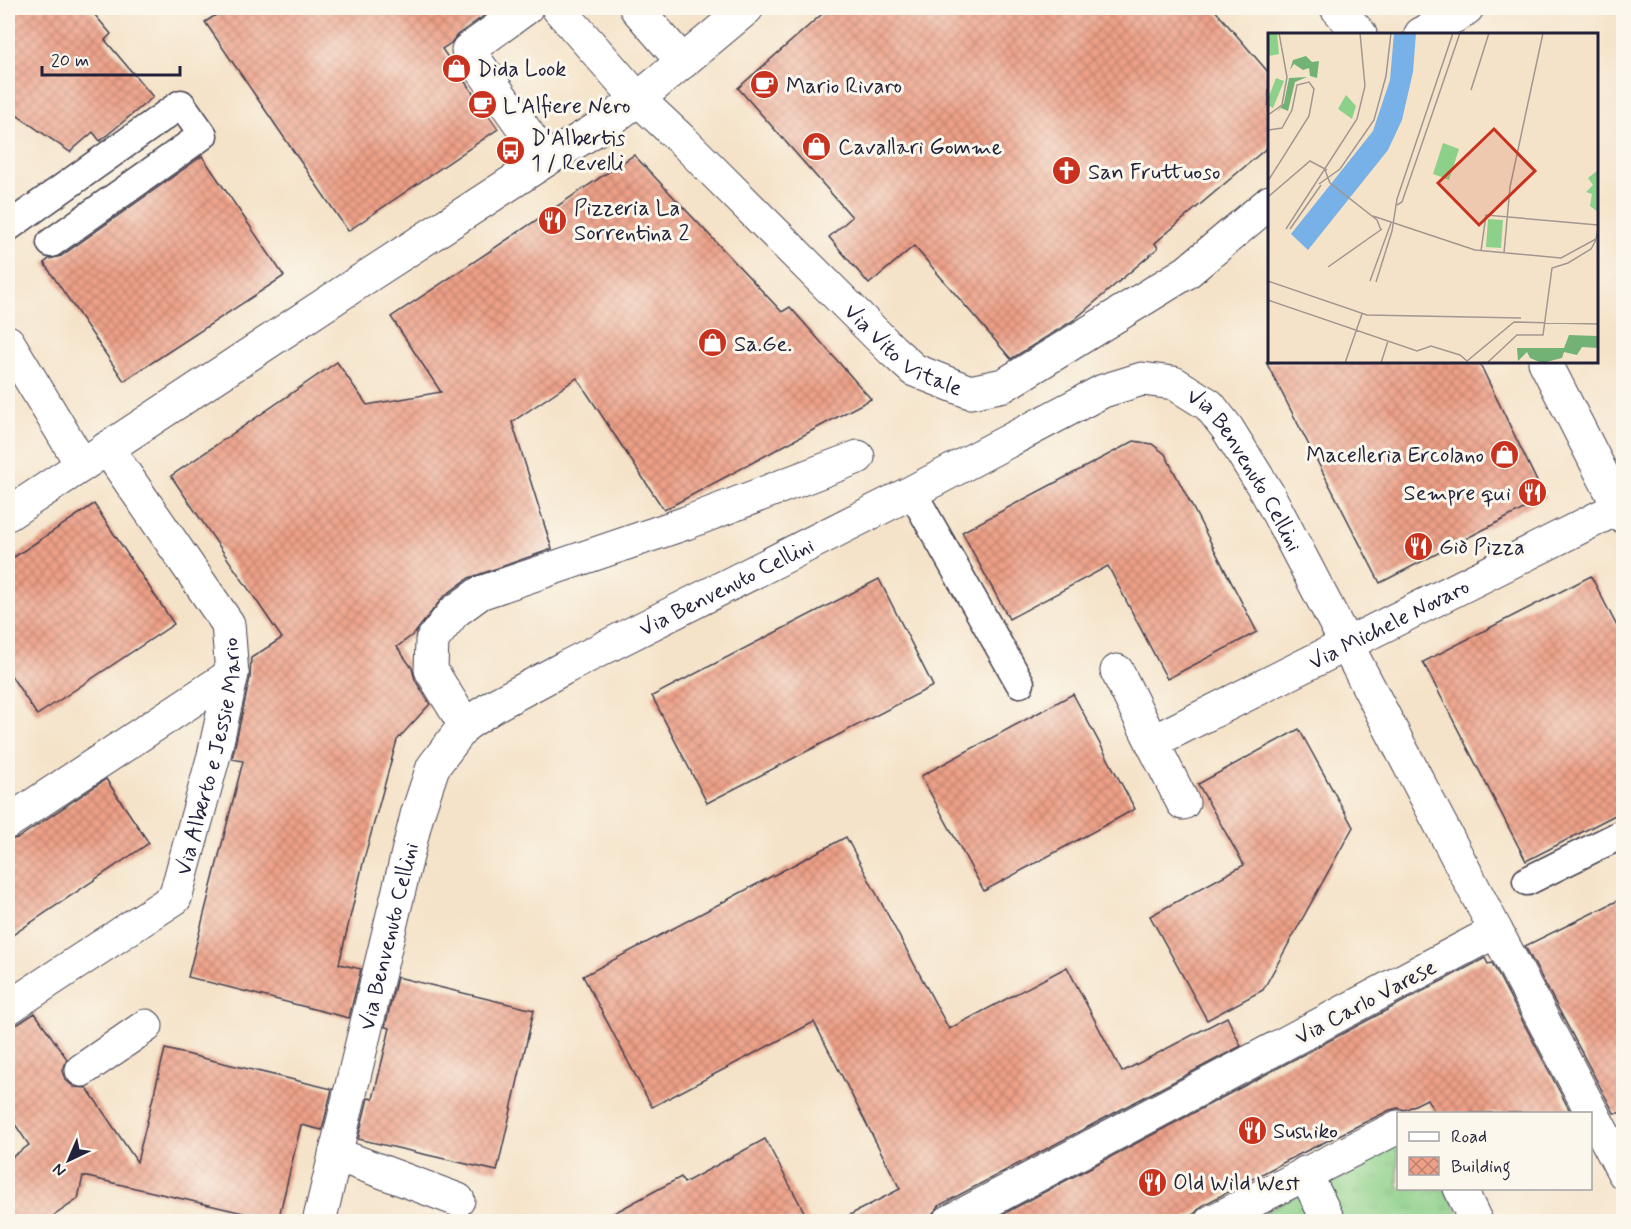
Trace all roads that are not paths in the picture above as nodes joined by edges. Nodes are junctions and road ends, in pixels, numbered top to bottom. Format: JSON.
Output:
{"nodes":[{"id":1,"x":526,"y":8,"type":"edge"},
{"id":2,"x":558,"y":8,"type":"edge"},
{"id":3,"x":636,"y":8,"type":"edge"},
{"id":4,"x":747,"y":8,"type":"edge"},
{"id":5,"x":1337,"y":8,"type":"edge"},
{"id":6,"x":1467,"y":8,"type":"edge"},
{"id":7,"x":1359,"y":33,"type":"edge"},
{"id":8,"x":1423,"y":33,"type":"edge"},
{"id":9,"x":683,"y":62,"type":"junction"},
{"id":10,"x":638,"y":99,"type":"junction"},
{"id":11,"x":546,"y":160,"type":"junction"},
{"id":12,"x":1268,"y":203,"type":"edge"},
{"id":13,"x":8,"y":227,"type":"edge"},
{"id":14,"x":51,"y":243,"type":"dead end"},
{"id":15,"x":8,"y":342,"type":"edge"},
{"id":16,"x":1546,"y":363,"type":"edge"},
{"id":17,"x":95,"y":457,"type":"junction"},
{"id":18,"x":858,"y":457,"type":"dead end"},
{"id":19,"x":912,"y":492,"type":"junction"},
{"id":20,"x":1622,"y":509,"type":"edge"},
{"id":21,"x":8,"y":514,"type":"edge"},
{"id":22,"x":1345,"y":645,"type":"junction"},
{"id":23,"x":1117,"y":671,"type":"dead end"},
{"id":24,"x":232,"y":674,"type":"junction"},
{"id":25,"x":1020,"y":683,"type":"dead end"},
{"id":26,"x":465,"y":725,"type":"junction"},
{"id":27,"x":1152,"y":742,"type":"junction"},
{"id":28,"x":1183,"y":803,"type":"dead end"},
{"id":29,"x":8,"y":822,"type":"edge"},
{"id":30,"x":1623,"y":833,"type":"edge"},
{"id":31,"x":1527,"y":881,"type":"dead end"},
{"id":32,"x":1496,"y":931,"type":"junction"},
{"id":33,"x":8,"y":1008,"type":"edge"},
{"id":34,"x":146,"y":1026,"type":"dead end"},
{"id":35,"x":82,"y":1070,"type":"dead end"},
{"id":36,"x":1591,"y":1112,"type":"edge"},
{"id":37,"x":1592,"y":1114,"type":"edge"},
{"id":38,"x":1397,"y":1127,"type":"edge"},
{"id":39,"x":335,"y":1154,"type":"junction"},
{"id":40,"x":1305,"y":1173,"type":"junction"},
{"id":41,"x":1623,"y":1173,"type":"edge"},
{"id":42,"x":1461,"y":1190,"type":"edge"},
{"id":43,"x":458,"y":1200,"type":"dead end"},
{"id":44,"x":319,"y":1221,"type":"edge"},
{"id":45,"x":949,"y":1221,"type":"edge"},
{"id":46,"x":1211,"y":1221,"type":"edge"},
{"id":47,"x":1329,"y":1221,"type":"edge"},
{"id":48,"x":1476,"y":1221,"type":"edge"}],
"edges":[{"from":1,"to":11,"type":"street"},
{"from":2,"to":10,"type":"street","name":"Via Vito Vitale"},
{"from":3,"to":9,"type":"street"},
{"from":4,"to":9,"type":"street"},
{"from":5,"to":7,"type":"street"},
{"from":6,"to":8,"type":"street"},
{"from":9,"to":10,"type":"street"},
{"from":10,"to":11,"type":"street"},
{"from":10,"to":12,"type":"street","name":"Via Vito Vitale"},
{"from":11,"to":17,"type":"street"},
{"from":13,"to":14,"type":"lane"},
{"from":15,"to":17,"type":"street","name":"Via Alberto e Jessie Mario"},
{"from":16,"to":20,"type":"street"},
{"from":17,"to":21,"type":"street"},
{"from":17,"to":24,"type":"street","name":"Via Alberto e Jessie Mario"},
{"from":18,"to":26,"type":"street"},
{"from":19,"to":22,"type":"street","name":"Via Benvenuto Cellini"},
{"from":19,"to":25,"type":"lane"},
{"from":19,"to":26,"type":"street","name":"Via Benvenuto Cellini"},
{"from":20,"to":22,"type":"street","name":"Via Michele Novaro"},
{"from":22,"to":27,"type":"street","name":"Via Michele Novaro"},
{"from":22,"to":32,"type":"street"},
{"from":23,"to":27,"type":"street"},
{"from":24,"to":29,"type":"street"},
{"from":24,"to":33,"type":"street","name":"Via Alberto e Jessie Mario"},
{"from":26,"to":39,"type":"street","name":"Via Benvenuto Cellini"},
{"from":27,"to":28,"type":"street"},
{"from":30,"to":31,"type":"lane"},
{"from":32,"to":36,"type":"street"},
{"from":32,"to":45,"type":"street","name":"Via Carlo Varese"},
{"from":34,"to":35,"type":"street"},
{"from":37,"to":41,"type":"street"},
{"from":38,"to":40,"type":"street"},
{"from":39,"to":43,"type":"street"},
{"from":39,"to":44,"type":"street","name":"Via Benvenuto Cellini"},
{"from":40,"to":46,"type":"street"},
{"from":40,"to":47,"type":"street"},
{"from":42,"to":48,"type":"street"}]}
